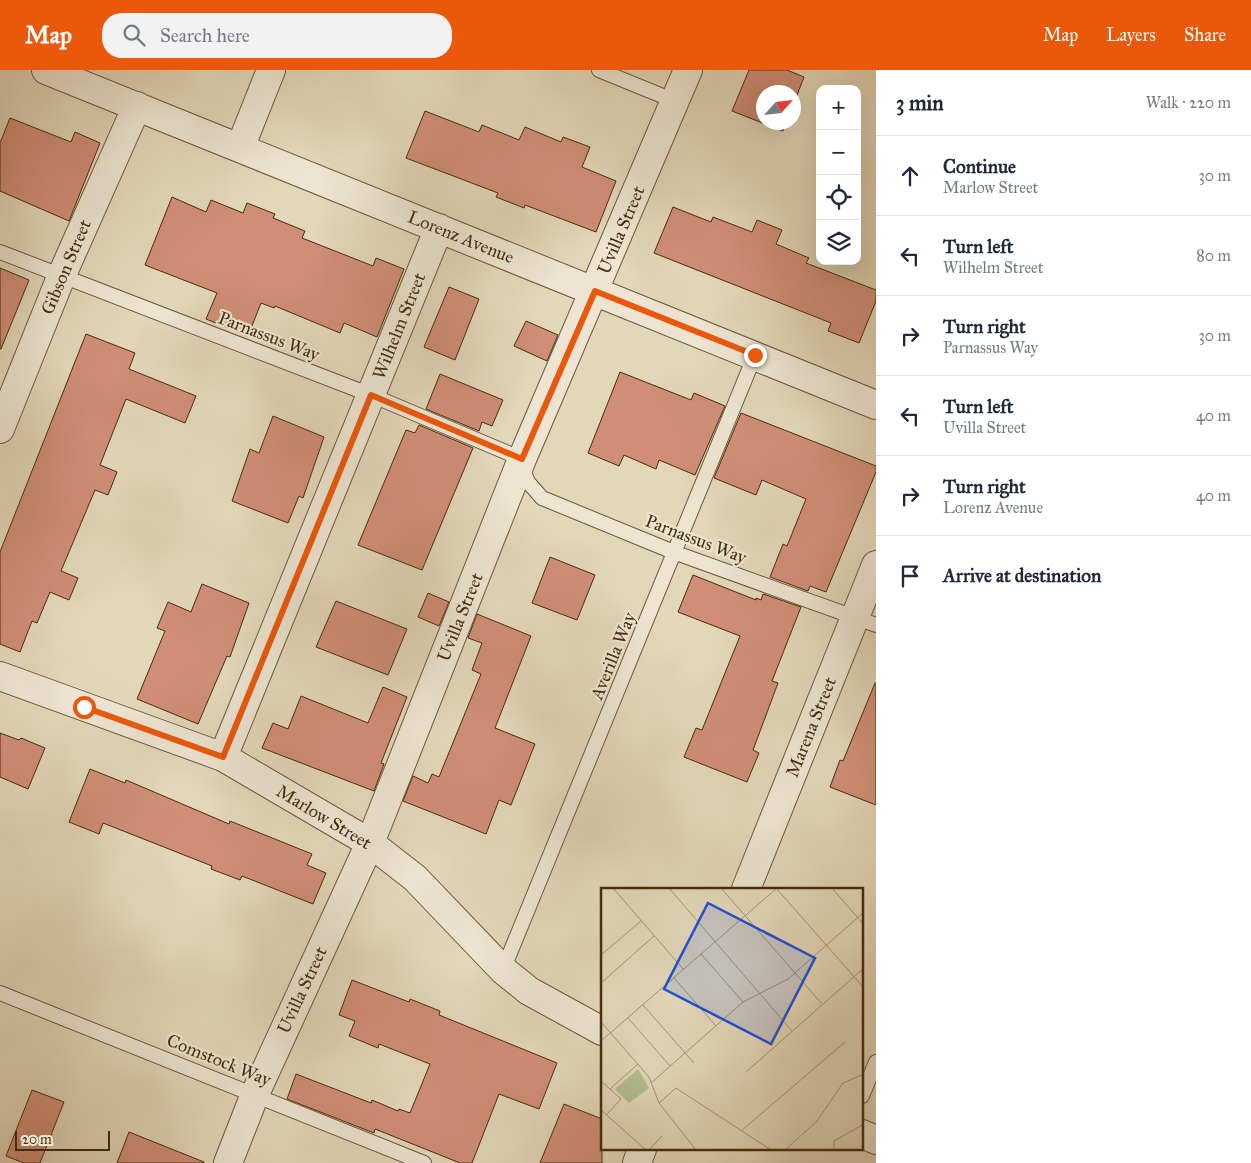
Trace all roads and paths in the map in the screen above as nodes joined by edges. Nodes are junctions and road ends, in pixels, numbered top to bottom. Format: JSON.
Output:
{"nodes":[{"id":1,"x":46,"y":70,"type":"edge"},
{"id":2,"x":271,"y":70,"type":"edge"},
{"id":3,"x":599,"y":70,"type":"edge"},
{"id":4,"x":688,"y":70,"type":"edge"},
{"id":5,"x":675,"y":101,"type":"junction"},
{"id":6,"x":136,"y":106,"type":"junction"},
{"id":7,"x":240,"y":148,"type":"junction"},
{"id":8,"x":438,"y":228,"type":"junction"},
{"id":9,"x":0,"y":252,"type":"edge"},
{"id":10,"x":61,"y":278,"type":"junction"},
{"id":11,"x":595,"y":291,"type":"junction"},
{"id":12,"x":755,"y":355,"type":"junction"},
{"id":13,"x":371,"y":395,"type":"junction"},
{"id":14,"x":876,"y":405,"type":"edge"},
{"id":15,"x":0,"y":429,"type":"edge"},
{"id":16,"x":522,"y":462,"type":"junction"},
{"id":17,"x":676,"y":553,"type":"junction"},
{"id":18,"x":876,"y":565,"type":"edge"},
{"id":19,"x":866,"y":621,"type":"edge"},
{"id":20,"x":0,"y":676,"type":"edge"},
{"id":21,"x":223,"y":757,"type":"junction"},
{"id":22,"x":370,"y":843,"type":"junction"},
{"id":23,"x":746,"y":888,"type":"edge"},
{"id":24,"x":503,"y":970,"type":"junction"},
{"id":25,"x":0,"y":994,"type":"edge"},
{"id":26,"x":601,"y":1030,"type":"edge"},
{"id":27,"x":876,"y":1062,"type":"edge"},
{"id":28,"x":864,"y":1091,"type":"edge"},
{"id":29,"x":254,"y":1094,"type":"junction"},
{"id":30,"x":864,"y":1135,"type":"edge"},
{"id":31,"x":876,"y":1140,"type":"edge"},
{"id":32,"x":642,"y":1150,"type":"edge"},
{"id":33,"x":228,"y":1163,"type":"edge"},
{"id":34,"x":424,"y":1163,"type":"edge"},
{"id":35,"x":636,"y":1163,"type":"edge"}],
"edges":[{"from":1,"to":6,"type":"street","name":"Lorenz Avenue"},
{"from":2,"to":7,"type":"street"},
{"from":3,"to":5,"type":"lane"},
{"from":4,"to":5,"type":"street","name":"Uvilla Street"},
{"from":5,"to":11,"type":"street","name":"Uvilla Street"},
{"from":6,"to":7,"type":"street","name":"Lorenz Avenue"},
{"from":6,"to":10,"type":"street","name":"Gibson Street"},
{"from":7,"to":8,"type":"street","name":"Lorenz Avenue"},
{"from":8,"to":11,"type":"street","name":"Lorenz Avenue"},
{"from":8,"to":13,"type":"street","name":"Wilhelm Street"},
{"from":9,"to":10,"type":"lane","name":"Parnassus Way"},
{"from":10,"to":13,"type":"lane","name":"Parnassus Way"},
{"from":10,"to":15,"type":"street","name":"Gibson Street"},
{"from":11,"to":12,"type":"street","name":"Lorenz Avenue"},
{"from":11,"to":16,"type":"street","name":"Uvilla Street"},
{"from":12,"to":14,"type":"street","name":"Lorenz Avenue"},
{"from":12,"to":17,"type":"lane","name":"Averilla Way"},
{"from":13,"to":16,"type":"lane","name":"Parnassus Way"},
{"from":13,"to":21,"type":"street","name":"Wilhelm Street"},
{"from":16,"to":17,"type":"lane","name":"Parnassus Way"},
{"from":16,"to":22,"type":"street","name":"Uvilla Street"},
{"from":17,"to":19,"type":"lane","name":"Parnassus Way"},
{"from":17,"to":24,"type":"lane","name":"Averilla Way"},
{"from":18,"to":19,"type":"street","name":"Marena Street"},
{"from":19,"to":23,"type":"street","name":"Marena Street"},
{"from":20,"to":21,"type":"street","name":"Marlow Street"},
{"from":21,"to":22,"type":"street","name":"Marlow Street"},
{"from":22,"to":24,"type":"street","name":"Marlow Street"},
{"from":22,"to":29,"type":"street","name":"Uvilla Street"},
{"from":24,"to":26,"type":"street","name":"Marlow Street"},
{"from":25,"to":29,"type":"lane","name":"Comstock Way"},
{"from":27,"to":28,"type":"lane"},
{"from":29,"to":33,"type":"street","name":"Uvilla Street"},
{"from":29,"to":34,"type":"lane","name":"Comstock Way"},
{"from":30,"to":31,"type":"street"},
{"from":32,"to":35,"type":"street"}]}
